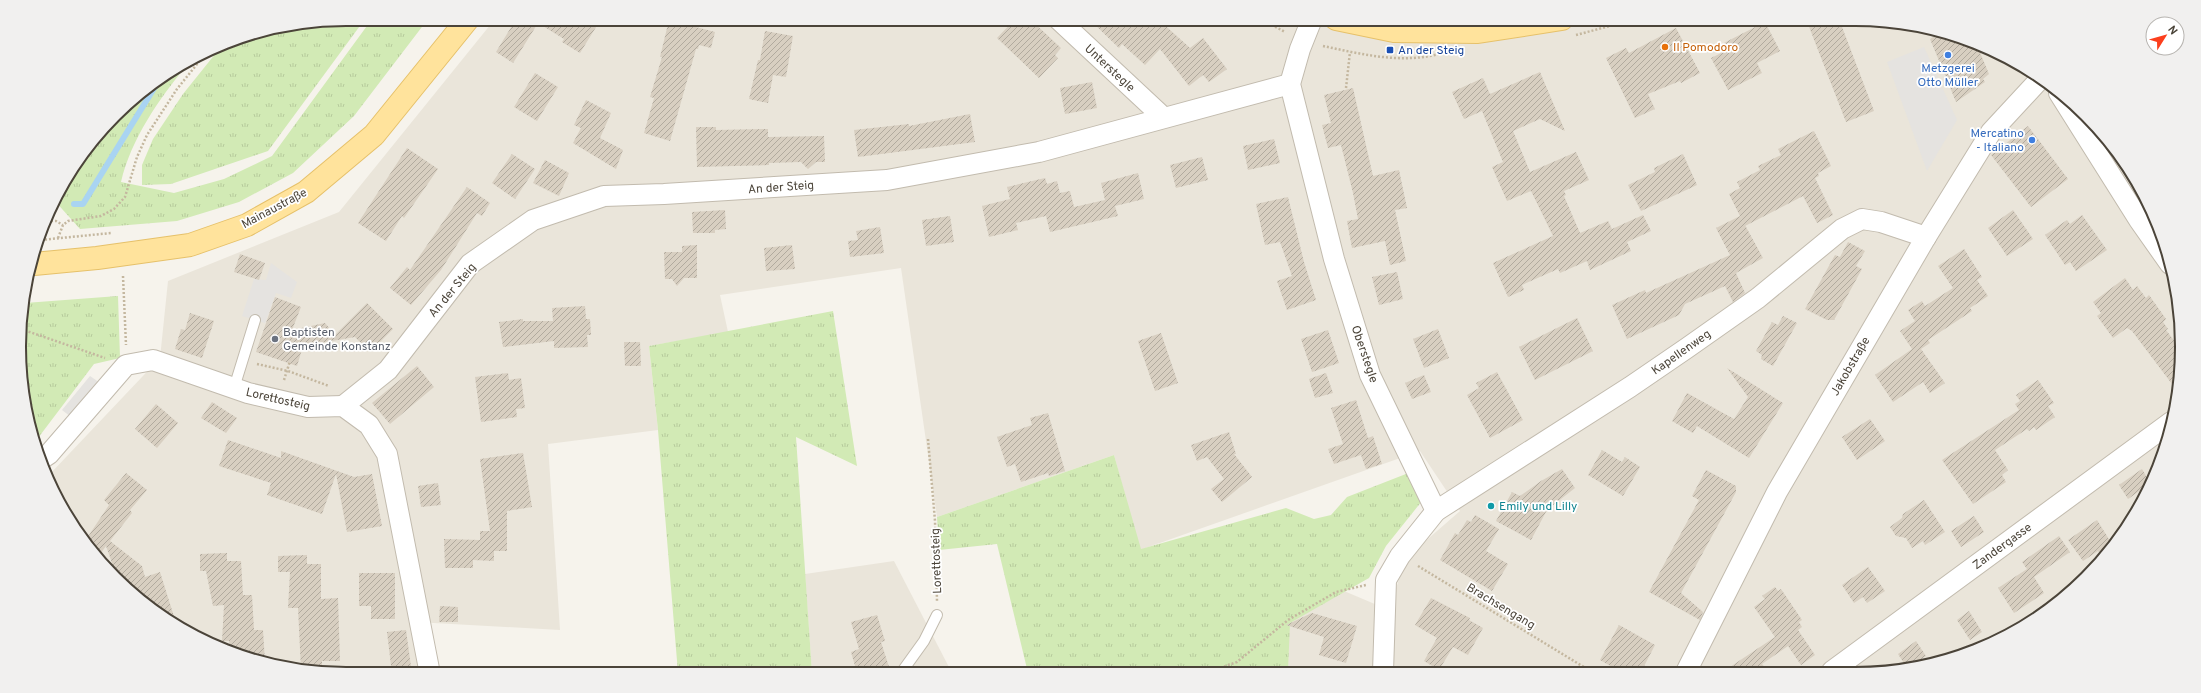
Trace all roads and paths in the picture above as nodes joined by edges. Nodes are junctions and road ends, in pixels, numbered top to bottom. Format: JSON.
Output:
{"nodes":[{"id":1,"x":462,"y":26,"type":"edge"},
{"id":2,"x":1065,"y":26,"type":"edge"},
{"id":3,"x":1309,"y":26,"type":"edge"},
{"id":4,"x":1370,"y":26,"type":"edge"},
{"id":5,"x":1517,"y":26,"type":"edge"},
{"id":6,"x":1350,"y":52,"type":"dead end"},
{"id":7,"x":198,"y":63,"type":"edge"},
{"id":8,"x":2037,"y":83,"type":"edge"},
{"id":9,"x":1290,"y":84,"type":"junction"},
{"id":10,"x":1346,"y":88,"type":"dead end"},
{"id":11,"x":2072,"y":112,"type":"edge"},
{"id":12,"x":1163,"y":118,"type":"junction"},
{"id":13,"x":2145,"y":216,"type":"edge"},
{"id":14,"x":51,"y":221,"type":"edge"},
{"id":15,"x":63,"y":225,"type":"junction"},
{"id":16,"x":119,"y":232,"type":"dead end"},
{"id":17,"x":2155,"y":236,"type":"edge"},
{"id":18,"x":1926,"y":237,"type":"junction"},
{"id":19,"x":58,"y":238,"type":"junction"},
{"id":20,"x":44,"y":240,"type":"edge"},
{"id":21,"x":37,"y":264,"type":"edge"},
{"id":22,"x":123,"y":271,"type":"dead end"},
{"id":23,"x":255,"y":320,"type":"dead end"},
{"id":24,"x":27,"y":331,"type":"edge"},
{"id":25,"x":290,"y":361,"type":"dead end"},
{"id":26,"x":126,"y":365,"type":"junction"},
{"id":27,"x":266,"y":367,"type":"dead end"},
{"id":28,"x":288,"y":371,"type":"junction"},
{"id":29,"x":285,"y":377,"type":"dead end"},
{"id":30,"x":234,"y":388,"type":"junction"},
{"id":31,"x":344,"y":405,"type":"junction"},
{"id":32,"x":2164,"y":428,"type":"edge"},
{"id":33,"x":928,"y":440,"type":"dead end"},
{"id":34,"x":46,"y":457,"type":"edge"},
{"id":35,"x":1436,"y":511,"type":"junction"},
{"id":36,"x":1400,"y":556,"type":"junction"},
{"id":37,"x":1386,"y":580,"type":"junction"},
{"id":38,"x":937,"y":615,"type":"joint"},
{"id":39,"x":429,"y":667,"type":"edge"},
{"id":40,"x":905,"y":667,"type":"edge"},
{"id":41,"x":1223,"y":667,"type":"edge"},
{"id":42,"x":1383,"y":667,"type":"edge"},
{"id":43,"x":1584,"y":667,"type":"edge"},
{"id":44,"x":1689,"y":667,"type":"edge"},
{"id":45,"x":1837,"y":667,"type":"edge"}],
"edges":[{"from":1,"to":21,"type":"main road","name":"Mainaustraße"},
{"from":2,"to":12,"type":"street","name":"Unterstegle"},
{"from":3,"to":9,"type":"street"},
{"from":4,"to":5,"type":"main road"},
{"from":6,"to":10,"type":"path"},
{"from":7,"to":15,"type":"path"},
{"from":8,"to":18,"type":"street","name":"Jakobstraße"},
{"from":9,"to":12,"type":"street","name":"An der Steig"},
{"from":9,"to":35,"type":"street","name":"Oberstegle"},
{"from":11,"to":13,"type":"street"},
{"from":12,"to":31,"type":"street","name":"An der Steig"},
{"from":13,"to":17,"type":"street"},
{"from":14,"to":15,"type":"path"},
{"from":15,"to":19,"type":"path"},
{"from":16,"to":19,"type":"path"},
{"from":18,"to":35,"type":"street","name":"Kapellenweg"},
{"from":18,"to":44,"type":"street","name":"Jakobstraße"},
{"from":19,"to":20,"type":"path"},
{"from":22,"to":26,"type":"path"},
{"from":23,"to":30,"type":"lane"},
{"from":24,"to":26,"type":"path"},
{"from":25,"to":28,"type":"path"},
{"from":26,"to":30,"type":"street","name":"Lorettosteig"},
{"from":26,"to":34,"type":"street"},
{"from":27,"to":28,"type":"path"},
{"from":28,"to":29,"type":"path"},
{"from":28,"to":31,"type":"path"},
{"from":30,"to":31,"type":"street","name":"Lorettosteig"},
{"from":31,"to":39,"type":"street"},
{"from":32,"to":45,"type":"street","name":"Zandergasse"},
{"from":33,"to":38,"type":"path","name":"Lorettosteig"},
{"from":35,"to":36,"type":"street"},
{"from":36,"to":37,"type":"street"},
{"from":36,"to":43,"type":"path","name":"Brachsengang"},
{"from":37,"to":41,"type":"path"},
{"from":37,"to":42,"type":"street"},
{"from":38,"to":40,"type":"lane"}]}
